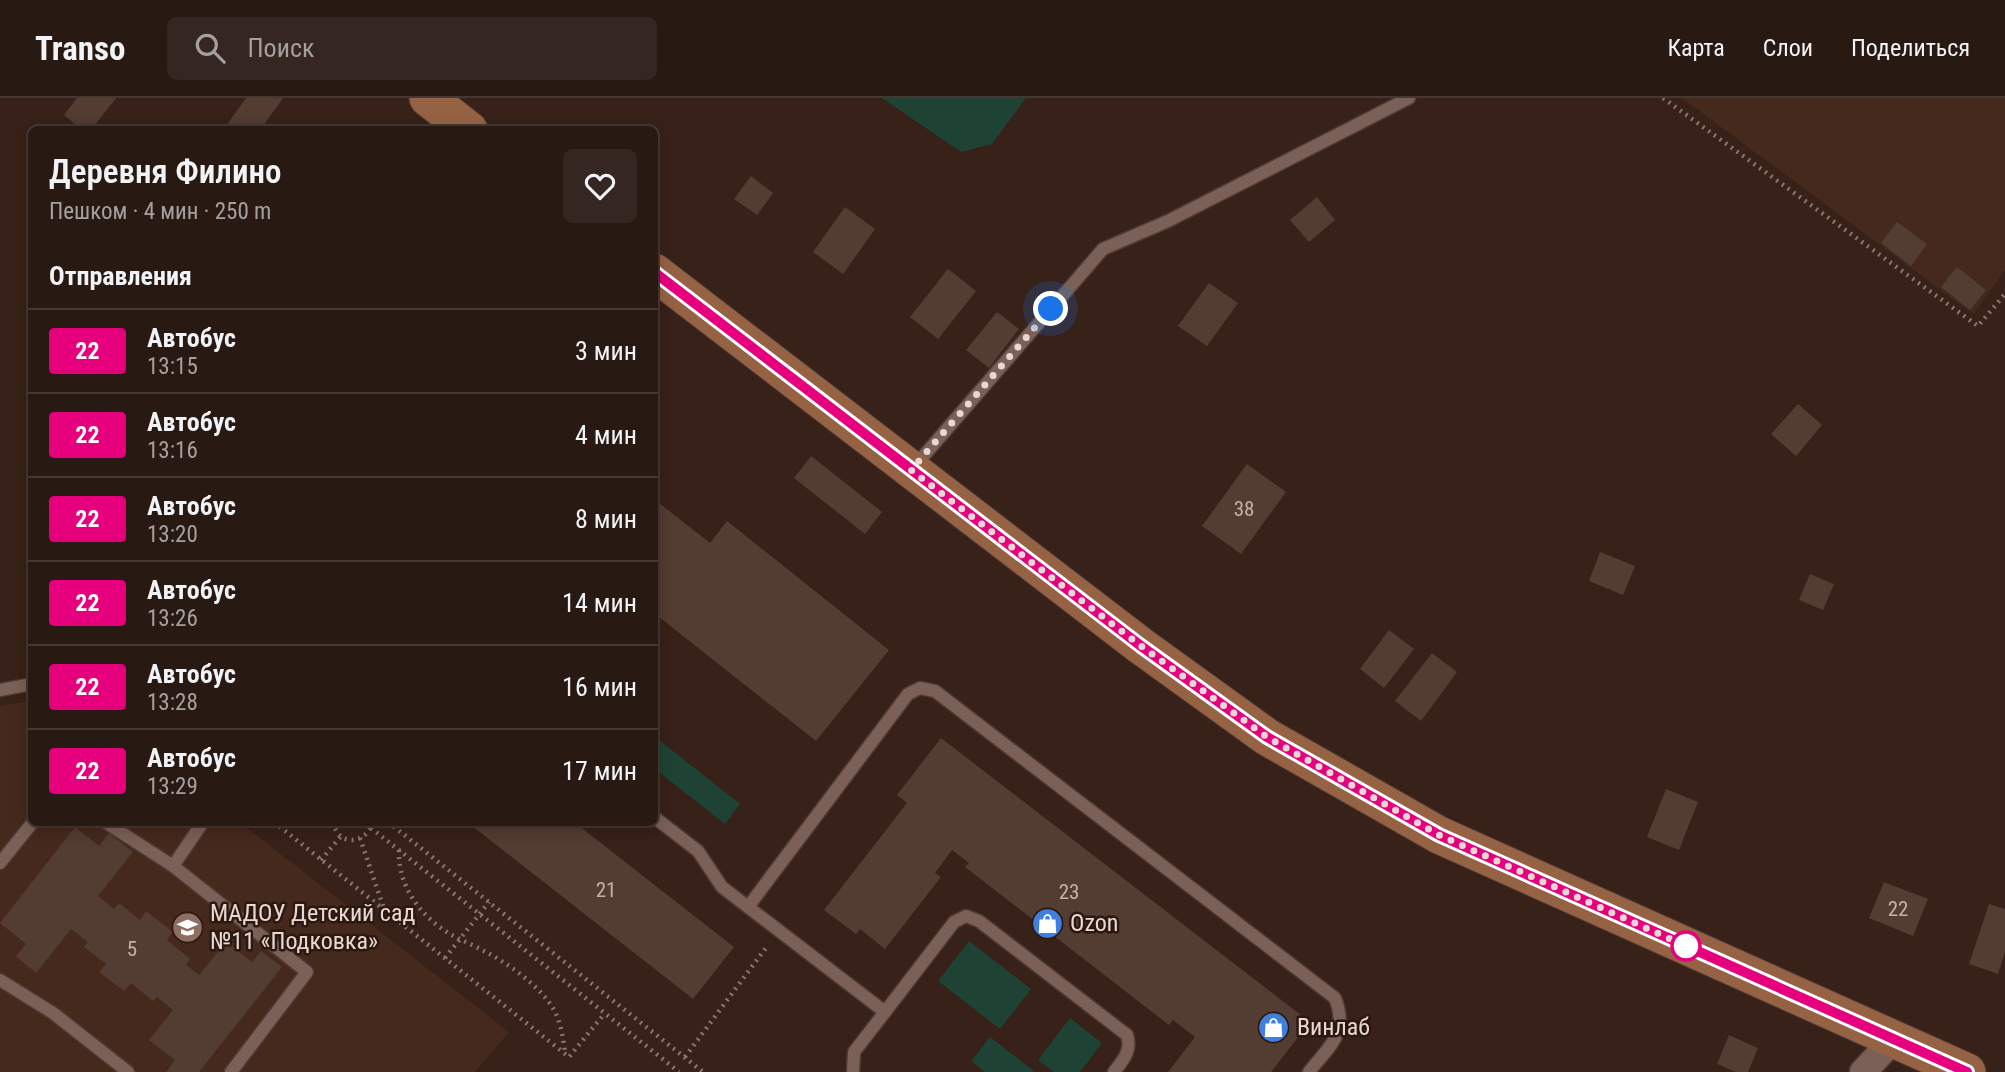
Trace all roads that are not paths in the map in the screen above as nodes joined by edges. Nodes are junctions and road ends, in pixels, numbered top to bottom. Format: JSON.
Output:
{"nodes":[{"id":1,"x":428,"y":98,"type":"edge"},
{"id":2,"x":1409,"y":98,"type":"edge"},
{"id":3,"x":464,"y":126,"type":"edge"},
{"id":4,"x":658,"y":275,"type":"edge"},
{"id":5,"x":911,"y":470,"type":"junction"},
{"id":6,"x":28,"y":685,"type":"edge"},
{"id":7,"x":0,"y":690,"type":"edge"},
{"id":8,"x":658,"y":820,"type":"edge"},
{"id":9,"x":30,"y":826,"type":"edge"},
{"id":10,"x":111,"y":826,"type":"edge"},
{"id":11,"x":200,"y":826,"type":"edge"},
{"id":12,"x":0,"y":863,"type":"edge"},
{"id":13,"x":173,"y":866,"type":"junction"},
{"id":14,"x":748,"y":907,"type":"junction"},
{"id":15,"x":0,"y":980,"type":"edge"},
{"id":16,"x":885,"y":1012,"type":"junction"},
{"id":17,"x":1894,"y":1038,"type":"junction"},
{"id":18,"x":128,"y":1072,"type":"edge"},
{"id":19,"x":231,"y":1072,"type":"edge"},
{"id":20,"x":853,"y":1072,"type":"edge"},
{"id":21,"x":1114,"y":1072,"type":"edge"},
{"id":22,"x":1310,"y":1072,"type":"edge"},
{"id":23,"x":1863,"y":1072,"type":"edge"},
{"id":24,"x":1967,"y":1072,"type":"edge"}],
"edges":[{"from":1,"to":3,"type":"main road"},
{"from":2,"to":5,"type":"lane"},
{"from":4,"to":5,"type":"main road"},
{"from":5,"to":17,"type":"main road"},
{"from":6,"to":7,"type":"lane"},
{"from":8,"to":14,"type":"lane"},
{"from":9,"to":12,"type":"lane"},
{"from":10,"to":13,"type":"lane"},
{"from":11,"to":13,"type":"lane"},
{"from":13,"to":19,"type":"lane"},
{"from":14,"to":16,"type":"lane"},
{"from":14,"to":22,"type":"lane"},
{"from":15,"to":18,"type":"lane"},
{"from":16,"to":20,"type":"lane"},
{"from":16,"to":21,"type":"lane"},
{"from":17,"to":23,"type":"street"},
{"from":17,"to":24,"type":"main road"}]}
